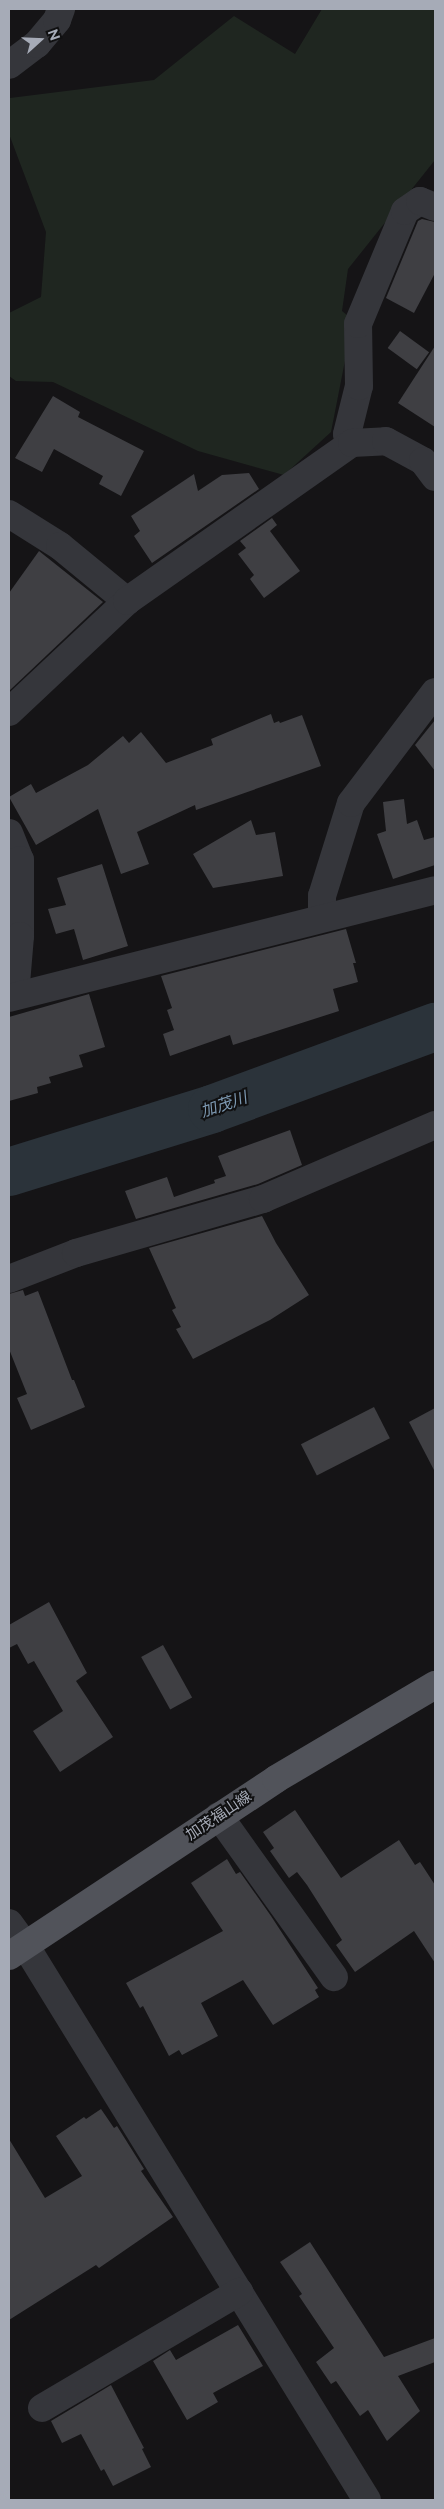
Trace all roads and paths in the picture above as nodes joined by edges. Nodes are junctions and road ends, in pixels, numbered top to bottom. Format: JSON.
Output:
{"nodes":[{"id":1,"x":61,"y":9,"type":"edge"},
{"id":2,"x":9,"y":65,"type":"edge"},
{"id":3,"x":435,"y":207,"type":"edge"},
{"id":4,"x":352,"y":442,"type":"junction"},
{"id":5,"x":435,"y":476,"type":"edge"},
{"id":6,"x":9,"y":514,"type":"edge"},
{"id":7,"x":127,"y":601,"type":"junction"},
{"id":8,"x":435,"y":692,"type":"edge"},
{"id":9,"x":9,"y":712,"type":"edge"},
{"id":10,"x":9,"y":833,"type":"edge"},
{"id":11,"x":435,"y":890,"type":"edge"},
{"id":12,"x":322,"y":918,"type":"junction"},
{"id":13,"x":12,"y":997,"type":"edge"},
{"id":14,"x":435,"y":1125,"type":"edge"},
{"id":15,"x":9,"y":1279,"type":"edge"},
{"id":16,"x":435,"y":1684,"type":"edge"},
{"id":17,"x":219,"y":1816,"type":"junction"},
{"id":18,"x":9,"y":1923,"type":"edge"},
{"id":19,"x":17,"y":1950,"type":"edge"},
{"id":20,"x":334,"y":1977,"type":"dead end"},
{"id":21,"x":239,"y":2292,"type":"junction"},
{"id":22,"x":42,"y":2408,"type":"dead end"},
{"id":23,"x":368,"y":2500,"type":"edge"}],
"edges":[{"from":1,"to":2,"type":"street"},
{"from":3,"to":4,"type":"street"},
{"from":4,"to":5,"type":"street"},
{"from":4,"to":7,"type":"street"},
{"from":6,"to":7,"type":"street"},
{"from":7,"to":9,"type":"street"},
{"from":8,"to":12,"type":"street"},
{"from":10,"to":13,"type":"street"},
{"from":11,"to":12,"type":"street"},
{"from":12,"to":13,"type":"street"},
{"from":14,"to":15,"type":"street"},
{"from":16,"to":17,"type":"main road","name":"加茂福山線"},
{"from":17,"to":19,"type":"main road","name":"加茂福山線"},
{"from":17,"to":20,"type":"street"},
{"from":18,"to":19,"type":"street"},
{"from":19,"to":21,"type":"street"},
{"from":21,"to":22,"type":"street"},
{"from":21,"to":23,"type":"street"}]}
